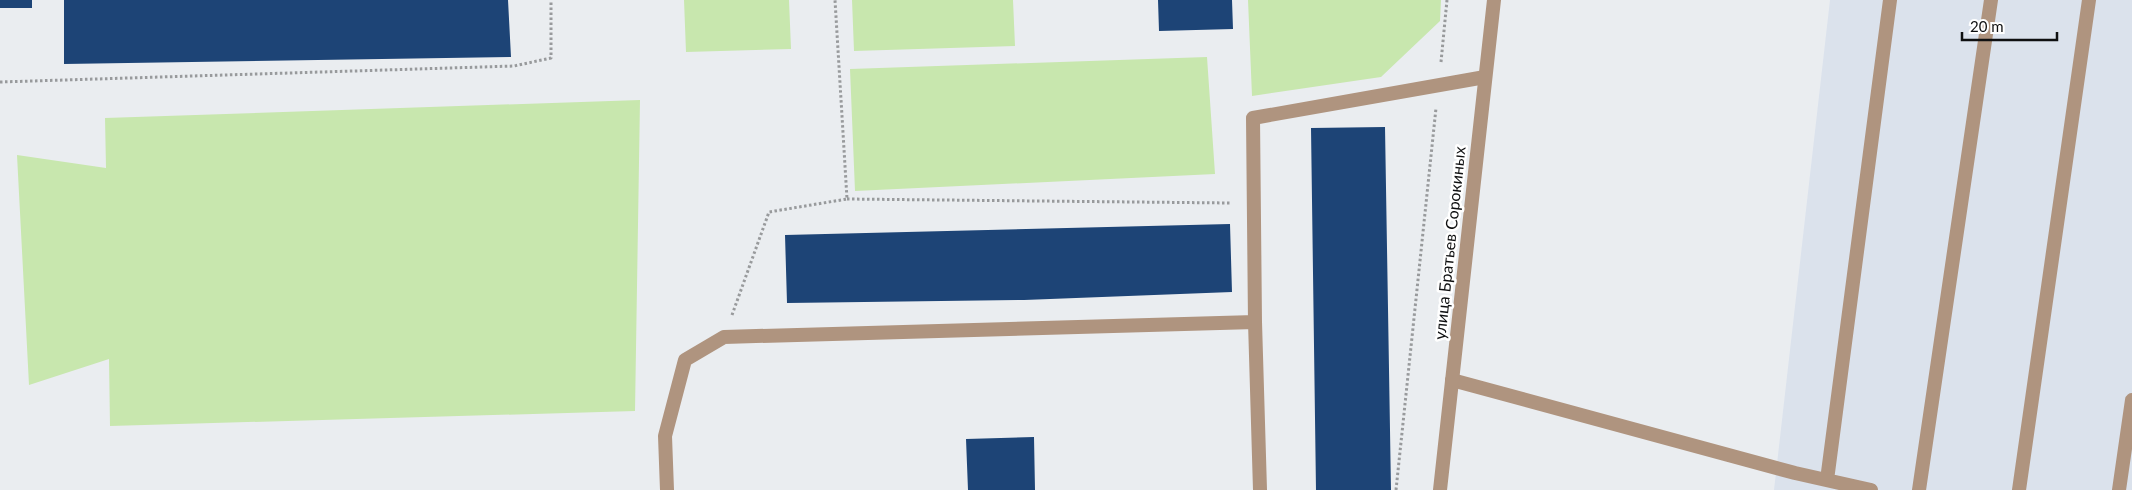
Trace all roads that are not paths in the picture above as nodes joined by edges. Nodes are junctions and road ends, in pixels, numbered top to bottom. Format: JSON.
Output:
{"nodes":[{"id":1,"x":1494,"y":0,"type":"edge"},
{"id":2,"x":1890,"y":0,"type":"edge"},
{"id":3,"x":1991,"y":0,"type":"edge"},
{"id":4,"x":2089,"y":0,"type":"edge"},
{"id":5,"x":1485,"y":77,"type":"junction"},
{"id":6,"x":1255,"y":322,"type":"junction"},
{"id":7,"x":1452,"y":380,"type":"junction"},
{"id":8,"x":2132,"y":400,"type":"edge"},
{"id":9,"x":1827,"y":480,"type":"junction"},
{"id":10,"x":1853,"y":488,"type":"edge"},
{"id":11,"x":667,"y":490,"type":"edge"},
{"id":12,"x":1260,"y":490,"type":"edge"},
{"id":13,"x":1440,"y":490,"type":"edge"},
{"id":14,"x":1871,"y":490,"type":"edge"},
{"id":15,"x":1919,"y":490,"type":"edge"},
{"id":16,"x":2019,"y":490,"type":"edge"},
{"id":17,"x":2119,"y":490,"type":"edge"}],
"edges":[{"from":1,"to":5,"type":"street","name":"улица Братьев Сорокиных"},
{"from":2,"to":9,"type":"street"},
{"from":3,"to":15,"type":"street"},
{"from":4,"to":16,"type":"street"},
{"from":5,"to":6,"type":"street"},
{"from":5,"to":7,"type":"street","name":"улица Братьев Сорокиных"},
{"from":6,"to":11,"type":"street"},
{"from":6,"to":12,"type":"street"},
{"from":7,"to":9,"type":"street"},
{"from":7,"to":13,"type":"street","name":"улица Братьев Сорокиных"},
{"from":8,"to":17,"type":"street"},
{"from":9,"to":10,"type":"street"},
{"from":10,"to":14,"type":"street"}]}
